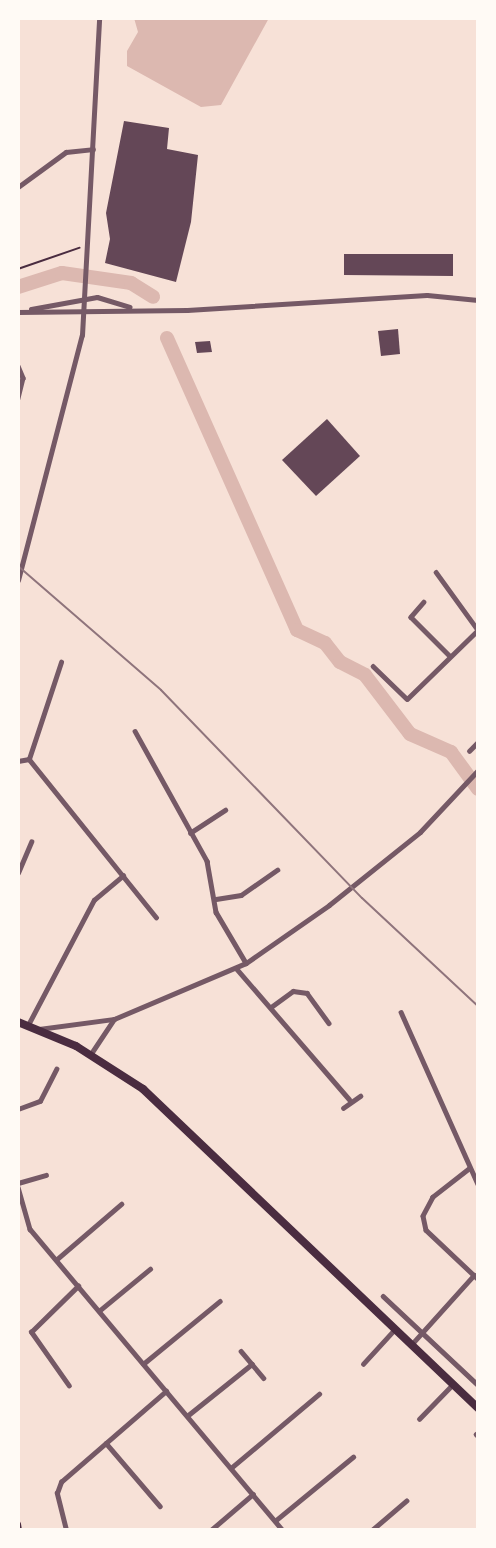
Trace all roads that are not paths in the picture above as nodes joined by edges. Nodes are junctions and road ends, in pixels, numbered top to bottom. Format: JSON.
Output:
{"nodes":[{"id":1,"x":99,"y":18,"type":"edge"},
{"id":2,"x":93,"y":149,"type":"junction"},
{"id":3,"x":18,"y":187,"type":"edge"},
{"id":4,"x":86,"y":298,"type":"junction"},
{"id":5,"x":478,"y":300,"type":"edge"},
{"id":6,"x":131,"y":307,"type":"junction"},
{"id":7,"x":85,"y":308,"type":"junction"},
{"id":8,"x":27,"y":311,"type":"junction"},
{"id":9,"x":18,"y":312,"type":"edge"},
{"id":10,"x":18,"y":366,"type":"edge"},
{"id":11,"x":18,"y":398,"type":"edge"},
{"id":12,"x":436,"y":572,"type":"dead end"},
{"id":13,"x":18,"y":580,"type":"edge"},
{"id":14,"x":424,"y":602,"type":"dead end"},
{"id":15,"x":478,"y":630,"type":"edge"},
{"id":16,"x":450,"y":656,"type":"junction"},
{"id":17,"x":61,"y":662,"type":"dead end"},
{"id":18,"x":373,"y":666,"type":"dead end"},
{"id":19,"x":135,"y":731,"type":"dead end"},
{"id":20,"x":478,"y":742,"type":"edge"},
{"id":21,"x":469,"y":751,"type":"dead end"},
{"id":22,"x":29,"y":759,"type":"junction"},
{"id":23,"x":18,"y":761,"type":"edge"},
{"id":24,"x":474,"y":774,"type":"edge"},
{"id":25,"x":225,"y":810,"type":"dead end"},
{"id":26,"x":190,"y":833,"type":"junction"},
{"id":27,"x":31,"y":842,"type":"dead end"},
{"id":28,"x":277,"y":870,"type":"dead end"},
{"id":29,"x":18,"y":873,"type":"edge"},
{"id":30,"x":123,"y":876,"type":"junction"},
{"id":31,"x":216,"y":899,"type":"junction"},
{"id":32,"x":156,"y":918,"type":"dead end"},
{"id":33,"x":246,"y":963,"type":"junction"},
{"id":34,"x":236,"y":968,"type":"junction"},
{"id":35,"x":271,"y":1007,"type":"junction"},
{"id":36,"x":401,"y":1012,"type":"dead end"},
{"id":37,"x":114,"y":1019,"type":"junction"},
{"id":38,"x":18,"y":1022,"type":"edge"},
{"id":39,"x":329,"y":1023,"type":"dead end"},
{"id":40,"x":28,"y":1025,"type":"junction"},
{"id":41,"x":39,"y":1029,"type":"junction"},
{"id":42,"x":90,"y":1055,"type":"junction"},
{"id":43,"x":56,"y":1069,"type":"dead end"},
{"id":44,"x":360,"y":1096,"type":"dead end"},
{"id":45,"x":349,"y":1099,"type":"junction"},
{"id":46,"x":343,"y":1108,"type":"dead end"},
{"id":47,"x":18,"y":1109,"type":"edge"},
{"id":48,"x":469,"y":1169,"type":"junction"},
{"id":49,"x":46,"y":1175,"type":"dead end"},
{"id":50,"x":478,"y":1184,"type":"edge"},
{"id":51,"x":18,"y":1185,"type":"edge"},
{"id":52,"x":121,"y":1204,"type":"dead end"},
{"id":53,"x":56,"y":1260,"type":"junction"},
{"id":54,"x":150,"y":1269,"type":"dead end"},
{"id":55,"x":476,"y":1277,"type":"edge"},
{"id":56,"x":78,"y":1286,"type":"junction"},
{"id":57,"x":383,"y":1296,"type":"dead end"},
{"id":58,"x":220,"y":1300,"type":"dead end"},
{"id":59,"x":99,"y":1311,"type":"junction"},
{"id":60,"x":395,"y":1329,"type":"junction"},
{"id":61,"x":422,"y":1331,"type":"junction"},
{"id":62,"x":411,"y":1345,"type":"junction"},
{"id":63,"x":241,"y":1351,"type":"dead end"},
{"id":64,"x":143,"y":1364,"type":"junction"},
{"id":65,"x":252,"y":1364,"type":"junction"},
{"id":66,"x":363,"y":1364,"type":"dead end"},
{"id":67,"x":264,"y":1378,"type":"dead end"},
{"id":68,"x":453,"y":1384,"type":"junction"},
{"id":69,"x":478,"y":1385,"type":"edge"},
{"id":70,"x":69,"y":1386,"type":"dead end"},
{"id":71,"x":166,"y":1391,"type":"junction"},
{"id":72,"x":319,"y":1394,"type":"dead end"},
{"id":73,"x":478,"y":1408,"type":"edge"},
{"id":74,"x":187,"y":1416,"type":"junction"},
{"id":75,"x":419,"y":1419,"type":"dead end"},
{"id":76,"x":106,"y":1443,"type":"junction"},
{"id":77,"x":353,"y":1456,"type":"dead end"},
{"id":78,"x":231,"y":1468,"type":"junction"},
{"id":79,"x":253,"y":1494,"type":"junction"},
{"id":80,"x":406,"y":1501,"type":"dead end"},
{"id":81,"x":160,"y":1506,"type":"dead end"},
{"id":82,"x":275,"y":1521,"type":"junction"},
{"id":83,"x":18,"y":1524,"type":"edge"},
{"id":84,"x":19,"y":1530,"type":"edge"},
{"id":85,"x":66,"y":1530,"type":"edge"},
{"id":86,"x":211,"y":1530,"type":"edge"},
{"id":87,"x":283,"y":1530,"type":"edge"},
{"id":88,"x":372,"y":1530,"type":"edge"}],
"edges":[{"from":1,"to":2,"type":"street"},
{"from":2,"to":3,"type":"street"},
{"from":2,"to":4,"type":"street"},
{"from":4,"to":6,"type":"street"},
{"from":4,"to":7,"type":"street"},
{"from":4,"to":8,"type":"street"},
{"from":5,"to":6,"type":"street"},
{"from":6,"to":7,"type":"street"},
{"from":7,"to":8,"type":"street"},
{"from":7,"to":13,"type":"street"},
{"from":8,"to":9,"type":"street"},
{"from":10,"to":11,"type":"street"},
{"from":12,"to":15,"type":"street"},
{"from":14,"to":16,"type":"street"},
{"from":15,"to":16,"type":"street"},
{"from":16,"to":18,"type":"street"},
{"from":17,"to":22,"type":"street"},
{"from":19,"to":26,"type":"street"},
{"from":20,"to":21,"type":"street"},
{"from":22,"to":23,"type":"street"},
{"from":22,"to":30,"type":"street"},
{"from":24,"to":33,"type":"street"},
{"from":25,"to":26,"type":"street"},
{"from":26,"to":31,"type":"street"},
{"from":27,"to":29,"type":"street"},
{"from":28,"to":31,"type":"street"},
{"from":30,"to":32,"type":"street"},
{"from":30,"to":40,"type":"street"},
{"from":31,"to":33,"type":"street"},
{"from":33,"to":34,"type":"street"},
{"from":34,"to":35,"type":"street"},
{"from":34,"to":37,"type":"street"},
{"from":35,"to":39,"type":"street"},
{"from":35,"to":45,"type":"street"},
{"from":36,"to":48,"type":"street"},
{"from":37,"to":41,"type":"street"},
{"from":37,"to":42,"type":"street"},
{"from":38,"to":40,"type":"highway"},
{"from":40,"to":41,"type":"highway"},
{"from":41,"to":42,"type":"highway"},
{"from":42,"to":60,"type":"highway"},
{"from":43,"to":47,"type":"street"},
{"from":44,"to":45,"type":"street"},
{"from":45,"to":46,"type":"street"},
{"from":48,"to":50,"type":"street"},
{"from":48,"to":55,"type":"street"},
{"from":49,"to":51,"type":"street"},
{"from":51,"to":53,"type":"street"},
{"from":52,"to":53,"type":"street"},
{"from":53,"to":56,"type":"street"},
{"from":54,"to":59,"type":"street"},
{"from":55,"to":61,"type":"street"},
{"from":56,"to":59,"type":"street"},
{"from":56,"to":70,"type":"street"},
{"from":57,"to":61,"type":"street"},
{"from":58,"to":64,"type":"street"},
{"from":59,"to":64,"type":"street"},
{"from":60,"to":62,"type":"highway"},
{"from":60,"to":66,"type":"street"},
{"from":61,"to":62,"type":"street"},
{"from":61,"to":69,"type":"street"},
{"from":62,"to":68,"type":"highway"},
{"from":63,"to":65,"type":"street"},
{"from":64,"to":71,"type":"street"},
{"from":65,"to":67,"type":"street"},
{"from":65,"to":74,"type":"street"},
{"from":68,"to":73,"type":"highway"},
{"from":68,"to":75,"type":"street"},
{"from":71,"to":74,"type":"street"},
{"from":71,"to":76,"type":"street"},
{"from":72,"to":78,"type":"street"},
{"from":74,"to":78,"type":"street"},
{"from":76,"to":81,"type":"street"},
{"from":76,"to":85,"type":"street"},
{"from":77,"to":82,"type":"street"},
{"from":78,"to":79,"type":"street"},
{"from":79,"to":82,"type":"street"},
{"from":79,"to":86,"type":"street"},
{"from":80,"to":88,"type":"street"},
{"from":82,"to":87,"type":"street"},
{"from":83,"to":84,"type":"main road"}]}
